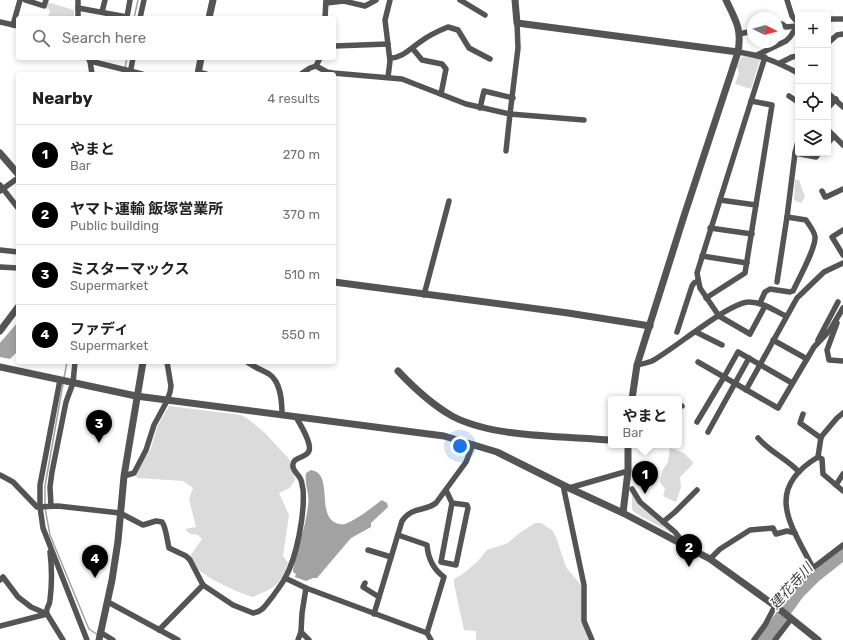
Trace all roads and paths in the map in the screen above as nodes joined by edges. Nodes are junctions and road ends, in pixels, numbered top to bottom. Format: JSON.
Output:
{"nodes":[{"id":1,"x":20,"y":0,"type":"edge"},
{"id":2,"x":25,"y":0,"type":"edge"},
{"id":3,"x":46,"y":0,"type":"edge"},
{"id":4,"x":78,"y":0,"type":"edge"},
{"id":5,"x":105,"y":0,"type":"edge"},
{"id":6,"x":130,"y":0,"type":"edge"},
{"id":7,"x":144,"y":0,"type":"edge"},
{"id":8,"x":213,"y":0,"type":"edge"},
{"id":9,"x":376,"y":0,"type":"edge"},
{"id":10,"x":390,"y":0,"type":"edge"},
{"id":11,"x":460,"y":0,"type":"edge"},
{"id":12,"x":515,"y":0,"type":"edge"},
{"id":13,"x":726,"y":0,"type":"edge"},
{"id":14,"x":787,"y":0,"type":"edge"},
{"id":15,"x":326,"y":2,"type":"edge"},
{"id":16,"x":468,"y":2,"type":"edge"},
{"id":17,"x":78,"y":8,"type":"junction"},
{"id":18,"x":102,"y":12,"type":"junction"},
{"id":19,"x":485,"y":15,"type":"dead end"},
{"id":20,"x":17,"y":16,"type":"edge"},
{"id":21,"x":78,"y":16,"type":"edge"},
{"id":22,"x":122,"y":16,"type":"edge"},
{"id":23,"x":127,"y":16,"type":"edge"},
{"id":24,"x":140,"y":16,"type":"edge"},
{"id":25,"x":209,"y":16,"type":"edge"},
{"id":26,"x":325,"y":16,"type":"edge"},
{"id":27,"x":831,"y":19,"type":"edge"},
{"id":28,"x":843,"y":19,"type":"edge"},
{"id":29,"x":795,"y":20,"type":"edge"},
{"id":30,"x":0,"y":22,"type":"edge"},
{"id":31,"x":517,"y":23,"type":"junction"},
{"id":32,"x":15,"y":25,"type":"edge"},
{"id":33,"x":783,"y":25,"type":"edge"},
{"id":34,"x":795,"y":26,"type":"edge"},
{"id":35,"x":795,"y":30,"type":"edge"},
{"id":36,"x":747,"y":32,"type":"edge"},
{"id":37,"x":739,"y":34,"type":"junction"},
{"id":38,"x":843,"y":34,"type":"edge"},
{"id":39,"x":831,"y":40,"type":"edge"},
{"id":40,"x":388,"y":44,"type":"junction"},
{"id":41,"x":336,"y":46,"type":"edge"},
{"id":42,"x":413,"y":48,"type":"junction"},
{"id":43,"x":738,"y":52,"type":"junction"},
{"id":44,"x":758,"y":55,"type":"junction"},
{"id":45,"x":795,"y":56,"type":"edge"},
{"id":46,"x":765,"y":57,"type":"junction"},
{"id":47,"x":390,"y":58,"type":"junction"},
{"id":48,"x":490,"y":59,"type":"dead end"},
{"id":49,"x":89,"y":60,"type":"edge"},
{"id":50,"x":132,"y":60,"type":"edge"},
{"id":51,"x":201,"y":60,"type":"edge"},
{"id":52,"x":319,"y":60,"type":"edge"},
{"id":53,"x":780,"y":63,"type":"junction"},
{"id":54,"x":316,"y":66,"type":"junction"},
{"id":55,"x":795,"y":71,"type":"edge"},
{"id":56,"x":92,"y":72,"type":"edge"},
{"id":57,"x":129,"y":72,"type":"edge"},
{"id":58,"x":198,"y":72,"type":"edge"},
{"id":59,"x":304,"y":72,"type":"edge"},
{"id":60,"x":327,"y":72,"type":"edge"},
{"id":61,"x":336,"y":73,"type":"edge"},
{"id":62,"x":388,"y":77,"type":"junction"},
{"id":63,"x":441,"y":94,"type":"junction"},
{"id":64,"x":831,"y":95,"type":"edge"},
{"id":65,"x":789,"y":96,"type":"dead end"},
{"id":66,"x":513,"y":98,"type":"junction"},
{"id":67,"x":836,"y":99,"type":"junction"},
{"id":68,"x":795,"y":100,"type":"edge"},
{"id":69,"x":751,"y":101,"type":"junction"},
{"id":70,"x":831,"y":105,"type":"edge"},
{"id":71,"x":843,"y":107,"type":"edge"},
{"id":72,"x":480,"y":108,"type":"junction"},
{"id":73,"x":510,"y":114,"type":"junction"},
{"id":74,"x":584,"y":120,"type":"dead end"},
{"id":75,"x":831,"y":133,"type":"edge"},
{"id":76,"x":834,"y":136,"type":"junction"},
{"id":77,"x":831,"y":140,"type":"edge"},
{"id":78,"x":843,"y":145,"type":"edge"},
{"id":79,"x":506,"y":151,"type":"dead end"},
{"id":80,"x":0,"y":153,"type":"edge"},
{"id":81,"x":795,"y":153,"type":"edge"},
{"id":82,"x":16,"y":172,"type":"edge"},
{"id":83,"x":16,"y":179,"type":"edge"},
{"id":84,"x":1,"y":189,"type":"edge"},
{"id":85,"x":843,"y":189,"type":"edge"},
{"id":86,"x":822,"y":190,"type":"dead end"},
{"id":87,"x":720,"y":200,"type":"junction"},
{"id":88,"x":449,"y":201,"type":"dead end"},
{"id":89,"x":756,"y":205,"type":"junction"},
{"id":90,"x":16,"y":206,"type":"edge"},
{"id":91,"x":787,"y":217,"type":"junction"},
{"id":92,"x":710,"y":228,"type":"junction"},
{"id":93,"x":843,"y":230,"type":"edge"},
{"id":94,"x":752,"y":234,"type":"junction"},
{"id":95,"x":0,"y":250,"type":"edge"},
{"id":96,"x":16,"y":252,"type":"edge"},
{"id":97,"x":843,"y":255,"type":"edge"},
{"id":98,"x":702,"y":256,"type":"junction"},
{"id":99,"x":747,"y":263,"type":"junction"},
{"id":100,"x":843,"y":263,"type":"edge"},
{"id":101,"x":0,"y":267,"type":"edge"},
{"id":102,"x":16,"y":268,"type":"edge"},
{"id":103,"x":698,"y":281,"type":"junction"},
{"id":104,"x":336,"y":282,"type":"edge"},
{"id":105,"x":777,"y":282,"type":"dead end"},
{"id":106,"x":424,"y":295,"type":"junction"},
{"id":107,"x":706,"y":298,"type":"junction"},
{"id":108,"x":838,"y":302,"type":"dead end"},
{"id":109,"x":763,"y":305,"type":"junction"},
{"id":110,"x":843,"y":308,"type":"edge"},
{"id":111,"x":16,"y":310,"type":"edge"},
{"id":112,"x":840,"y":314,"type":"junction"},
{"id":113,"x":719,"y":316,"type":"junction"},
{"id":114,"x":786,"y":316,"type":"junction"},
{"id":115,"x":836,"y":325,"type":"junction"},
{"id":116,"x":650,"y":326,"type":"junction"},
{"id":117,"x":843,"y":328,"type":"edge"},
{"id":118,"x":0,"y":331,"type":"edge"},
{"id":119,"x":677,"y":332,"type":"dead end"},
{"id":120,"x":696,"y":332,"type":"junction"},
{"id":121,"x":774,"y":340,"type":"junction"},
{"id":122,"x":722,"y":345,"type":"dead end"},
{"id":123,"x":814,"y":347,"type":"junction"},
{"id":124,"x":749,"y":358,"type":"junction"},
{"id":125,"x":807,"y":359,"type":"junction"},
{"id":126,"x":843,"y":361,"type":"edge"},
{"id":127,"x":698,"y":362,"type":"dead end"},
{"id":128,"x":75,"y":364,"type":"edge"},
{"id":129,"x":143,"y":364,"type":"edge"},
{"id":130,"x":167,"y":364,"type":"edge"},
{"id":131,"x":251,"y":364,"type":"edge"},
{"id":132,"x":760,"y":364,"type":"junction"},
{"id":133,"x":637,"y":365,"type":"junction"},
{"id":134,"x":0,"y":367,"type":"edge"},
{"id":135,"x":398,"y":371,"type":"dead end"},
{"id":136,"x":724,"y":377,"type":"junction"},
{"id":137,"x":60,"y":380,"type":"junction"},
{"id":138,"x":72,"y":382,"type":"junction"},
{"id":139,"x":736,"y":383,"type":"junction"},
{"id":140,"x":792,"y":383,"type":"junction"},
{"id":141,"x":746,"y":390,"type":"junction"},
{"id":142,"x":136,"y":396,"type":"junction"},
{"id":143,"x":632,"y":396,"type":"edge"},
{"id":144,"x":167,"y":401,"type":"junction"},
{"id":145,"x":803,"y":414,"type":"dead end"},
{"id":146,"x":843,"y":414,"type":"edge"},
{"id":147,"x":282,"y":415,"type":"junction"},
{"id":148,"x":296,"y":417,"type":"junction"},
{"id":149,"x":697,"y":422,"type":"dead end"},
{"id":150,"x":708,"y":432,"type":"dead end"},
{"id":151,"x":758,"y":438,"type":"dead end"},
{"id":152,"x":821,"y":438,"type":"junction"},
{"id":153,"x":608,"y":440,"type":"edge"},
{"id":154,"x":473,"y":444,"type":"junction"},
{"id":155,"x":628,"y":448,"type":"edge"},
{"id":156,"x":818,"y":457,"type":"junction"},
{"id":157,"x":628,"y":471,"type":"junction"},
{"id":158,"x":799,"y":472,"type":"junction"},
{"id":159,"x":843,"y":474,"type":"edge"},
{"id":160,"x":0,"y":475,"type":"edge"},
{"id":161,"x":124,"y":476,"type":"junction"},
{"id":162,"x":836,"y":485,"type":"junction"},
{"id":163,"x":566,"y":486,"type":"junction"},
{"id":164,"x":632,"y":489,"type":"dead end"},
{"id":165,"x":446,"y":490,"type":"junction"},
{"id":166,"x":697,"y":490,"type":"dead end"},
{"id":167,"x":843,"y":491,"type":"edge"},
{"id":168,"x":452,"y":503,"type":"junction"},
{"id":169,"x":51,"y":506,"type":"junction"},
{"id":170,"x":40,"y":507,"type":"junction"},
{"id":171,"x":120,"y":513,"type":"junction"},
{"id":172,"x":623,"y":513,"type":"junction"},
{"id":173,"x":663,"y":522,"type":"junction"},
{"id":174,"x":795,"y":532,"type":"junction"},
{"id":175,"x":398,"y":535,"type":"junction"},
{"id":176,"x":843,"y":545,"type":"edge"},
{"id":177,"x":50,"y":546,"type":"junction"},
{"id":178,"x":686,"y":546,"type":"junction"},
{"id":179,"x":368,"y":550,"type":"dead end"},
{"id":180,"x":391,"y":557,"type":"junction"},
{"id":181,"x":710,"y":559,"type":"junction"},
{"id":182,"x":813,"y":568,"type":"junction"},
{"id":183,"x":285,"y":578,"type":"junction"},
{"id":184,"x":0,"y":580,"type":"edge"},
{"id":185,"x":365,"y":583,"type":"dead end"},
{"id":186,"x":203,"y":585,"type":"junction"},
{"id":187,"x":306,"y":588,"type":"junction"},
{"id":188,"x":379,"y":597,"type":"junction"},
{"id":189,"x":108,"y":602,"type":"junction"},
{"id":190,"x":777,"y":607,"type":"junction"},
{"id":191,"x":47,"y":614,"type":"junction"},
{"id":192,"x":374,"y":614,"type":"junction"},
{"id":193,"x":790,"y":618,"type":"junction"},
{"id":194,"x":0,"y":626,"type":"edge"},
{"id":195,"x":159,"y":630,"type":"junction"},
{"id":196,"x":100,"y":632,"type":"junction"},
{"id":197,"x":301,"y":632,"type":"junction"},
{"id":198,"x":427,"y":633,"type":"junction"},
{"id":199,"x":63,"y":640,"type":"edge"},
{"id":200,"x":87,"y":640,"type":"edge"},
{"id":201,"x":99,"y":640,"type":"edge"},
{"id":202,"x":113,"y":640,"type":"edge"},
{"id":203,"x":178,"y":640,"type":"edge"},
{"id":204,"x":298,"y":640,"type":"edge"},
{"id":205,"x":309,"y":640,"type":"edge"},
{"id":206,"x":431,"y":640,"type":"edge"},
{"id":207,"x":592,"y":640,"type":"edge"},
{"id":208,"x":754,"y":640,"type":"edge"},
{"id":209,"x":775,"y":640,"type":"edge"},
{"id":210,"x":818,"y":640,"type":"edge"}],
"edges":[{"from":1,"to":20,"type":"street"},
{"from":2,"to":3,"type":"street"},
{"from":4,"to":17,"type":"street"},
{"from":5,"to":18,"type":"street"},
{"from":6,"to":23,"type":"street"},
{"from":7,"to":24,"type":"street"},
{"from":8,"to":25,"type":"street"},
{"from":9,"to":15,"type":"street"},
{"from":10,"to":40,"type":"street"},
{"from":11,"to":16,"type":"street"},
{"from":12,"to":31,"type":"street"},
{"from":13,"to":37,"type":"street"},
{"from":14,"to":29,"type":"street"},
{"from":15,"to":26,"type":"street"},
{"from":16,"to":19,"type":"street"},
{"from":17,"to":18,"type":"street"},
{"from":17,"to":21,"type":"street"},
{"from":18,"to":22,"type":"street"},
{"from":27,"to":28,"type":"street"},
{"from":30,"to":32,"type":"street"},
{"from":31,"to":43,"type":"street"},
{"from":31,"to":66,"type":"street"},
{"from":33,"to":34,"type":"street"},
{"from":35,"to":44,"type":"street"},
{"from":36,"to":37,"type":"street"},
{"from":37,"to":43,"type":"street"},
{"from":38,"to":39,"type":"street"},
{"from":40,"to":41,"type":"street"},
{"from":40,"to":47,"type":"street"},
{"from":42,"to":47,"type":"street"},
{"from":42,"to":48,"type":"street"},
{"from":42,"to":63,"type":"street"},
{"from":43,"to":44,"type":"street"},
{"from":43,"to":116,"type":"street"},
{"from":44,"to":46,"type":"street"},
{"from":45,"to":53,"type":"street"},
{"from":46,"to":53,"type":"street"},
{"from":46,"to":69,"type":"street"},
{"from":47,"to":62,"type":"street"},
{"from":49,"to":56,"type":"street"},
{"from":49,"to":57,"type":"street"},
{"from":50,"to":57,"type":"street"},
{"from":51,"to":58,"type":"street"},
{"from":52,"to":54,"type":"street"},
{"from":53,"to":55,"type":"street"},
{"from":54,"to":59,"type":"street"},
{"from":54,"to":60,"type":"street"},
{"from":61,"to":62,"type":"street"},
{"from":62,"to":63,"type":"street"},
{"from":63,"to":72,"type":"street"},
{"from":64,"to":67,"type":"street"},
{"from":65,"to":68,"type":"street"},
{"from":66,"to":72,"type":"street"},
{"from":66,"to":73,"type":"street"},
{"from":67,"to":70,"type":"street"},
{"from":67,"to":71,"type":"street"},
{"from":69,"to":87,"type":"street"},
{"from":69,"to":89,"type":"street"},
{"from":72,"to":73,"type":"street"},
{"from":73,"to":74,"type":"street"},
{"from":73,"to":79,"type":"street"},
{"from":75,"to":76,"type":"street"},
{"from":76,"to":77,"type":"street"},
{"from":76,"to":78,"type":"street"},
{"from":80,"to":82,"type":"street"},
{"from":81,"to":91,"type":"street"},
{"from":83,"to":84,"type":"street"},
{"from":84,"to":90,"type":"street"},
{"from":85,"to":86,"type":"street"},
{"from":87,"to":89,"type":"street"},
{"from":87,"to":92,"type":"street"},
{"from":88,"to":106,"type":"street"},
{"from":89,"to":94,"type":"street"},
{"from":91,"to":105,"type":"street"},
{"from":91,"to":109,"type":"street"},
{"from":92,"to":94,"type":"street"},
{"from":92,"to":98,"type":"street"},
{"from":93,"to":97,"type":"street"},
{"from":94,"to":99,"type":"street"},
{"from":95,"to":96,"type":"street"},
{"from":98,"to":99,"type":"street"},
{"from":98,"to":103,"type":"street"},
{"from":99,"to":107,"type":"street"},
{"from":100,"to":114,"type":"street"},
{"from":101,"to":102,"type":"street"},
{"from":103,"to":107,"type":"street"},
{"from":103,"to":119,"type":"street"},
{"from":104,"to":106,"type":"street"},
{"from":106,"to":116,"type":"street"},
{"from":107,"to":113,"type":"street"},
{"from":108,"to":123,"type":"street"},
{"from":109,"to":113,"type":"street"},
{"from":109,"to":113,"type":"street"},
{"from":109,"to":114,"type":"street"},
{"from":110,"to":112,"type":"street"},
{"from":111,"to":118,"type":"street"},
{"from":112,"to":115,"type":"street"},
{"from":112,"to":123,"type":"street"},
{"from":113,"to":120,"type":"street"},
{"from":114,"to":121,"type":"street"},
{"from":115,"to":117,"type":"street"},
{"from":115,"to":126,"type":"street"},
{"from":116,"to":133,"type":"street"},
{"from":120,"to":122,"type":"street"},
{"from":120,"to":133,"type":"street"},
{"from":121,"to":125,"type":"street"},
{"from":121,"to":132,"type":"street"},
{"from":123,"to":125,"type":"street"},
{"from":124,"to":132,"type":"street"},
{"from":124,"to":136,"type":"street"},
{"from":124,"to":139,"type":"street"},
{"from":125,"to":140,"type":"street"},
{"from":127,"to":136,"type":"street"},
{"from":128,"to":138,"type":"street"},
{"from":129,"to":142,"type":"street"},
{"from":130,"to":144,"type":"street"},
{"from":131,"to":147,"type":"street"},
{"from":132,"to":140,"type":"street"},
{"from":132,"to":141,"type":"street"},
{"from":133,"to":143,"type":"street"},
{"from":134,"to":137,"type":"street"},
{"from":135,"to":153,"type":"street"},
{"from":136,"to":139,"type":"street"},
{"from":136,"to":149,"type":"street"},
{"from":137,"to":138,"type":"street"},
{"from":137,"to":170,"type":"street"},
{"from":138,"to":142,"type":"street"},
{"from":138,"to":169,"type":"street"},
{"from":139,"to":141,"type":"street"},
{"from":139,"to":150,"type":"street"},
{"from":140,"to":141,"type":"street"},
{"from":142,"to":144,"type":"street"},
{"from":142,"to":161,"type":"street"},
{"from":144,"to":147,"type":"street"},
{"from":144,"to":161,"type":"street"},
{"from":145,"to":152,"type":"street"},
{"from":146,"to":152,"type":"street"},
{"from":147,"to":148,"type":"street"},
{"from":148,"to":154,"type":"street"},
{"from":148,"to":183,"type":"street"},
{"from":151,"to":158,"type":"street"},
{"from":152,"to":156,"type":"street"},
{"from":154,"to":163,"type":"street"},
{"from":154,"to":165,"type":"street"},
{"from":155,"to":157,"type":"street"},
{"from":156,"to":158,"type":"street"},
{"from":156,"to":162,"type":"street"},
{"from":157,"to":163,"type":"street"},
{"from":157,"to":172,"type":"street"},
{"from":158,"to":174,"type":"street"},
{"from":159,"to":162,"type":"street"},
{"from":160,"to":170,"type":"street"},
{"from":161,"to":171,"type":"street"},
{"from":162,"to":167,"type":"street"},
{"from":163,"to":172,"type":"street"},
{"from":163,"to":207,"type":"street"},
{"from":164,"to":173,"type":"street"},
{"from":165,"to":168,"type":"street"},
{"from":165,"to":175,"type":"street"},
{"from":166,"to":173,"type":"street"},
{"from":168,"to":168,"type":"street"},
{"from":169,"to":170,"type":"street"},
{"from":169,"to":171,"type":"street"},
{"from":170,"to":177,"type":"street"},
{"from":171,"to":186,"type":"street"},
{"from":171,"to":189,"type":"street"},
{"from":172,"to":178,"type":"street"},
{"from":173,"to":178,"type":"street"},
{"from":174,"to":181,"type":"street"},
{"from":174,"to":182,"type":"street"},
{"from":175,"to":180,"type":"street"},
{"from":175,"to":198,"type":"street"},
{"from":176,"to":182,"type":"street"},
{"from":177,"to":191,"type":"street"},
{"from":177,"to":200,"type":"street"},
{"from":178,"to":181,"type":"street"},
{"from":179,"to":180,"type":"street"},
{"from":180,"to":188,"type":"street"},
{"from":181,"to":190,"type":"street"},
{"from":182,"to":190,"type":"street"},
{"from":183,"to":186,"type":"street"},
{"from":183,"to":187,"type":"street"},
{"from":184,"to":191,"type":"street"},
{"from":185,"to":188,"type":"street"},
{"from":186,"to":195,"type":"street"},
{"from":187,"to":192,"type":"street"},
{"from":187,"to":197,"type":"street"},
{"from":188,"to":192,"type":"street"},
{"from":189,"to":195,"type":"street"},
{"from":189,"to":196,"type":"street"},
{"from":190,"to":193,"type":"street"},
{"from":190,"to":208,"type":"street"},
{"from":191,"to":194,"type":"street"},
{"from":191,"to":199,"type":"street"},
{"from":192,"to":198,"type":"street"},
{"from":193,"to":209,"type":"street"},
{"from":193,"to":210,"type":"street"},
{"from":195,"to":203,"type":"street"},
{"from":196,"to":201,"type":"street"},
{"from":196,"to":202,"type":"street"},
{"from":197,"to":204,"type":"street"},
{"from":197,"to":205,"type":"street"},
{"from":198,"to":206,"type":"street"}]}
